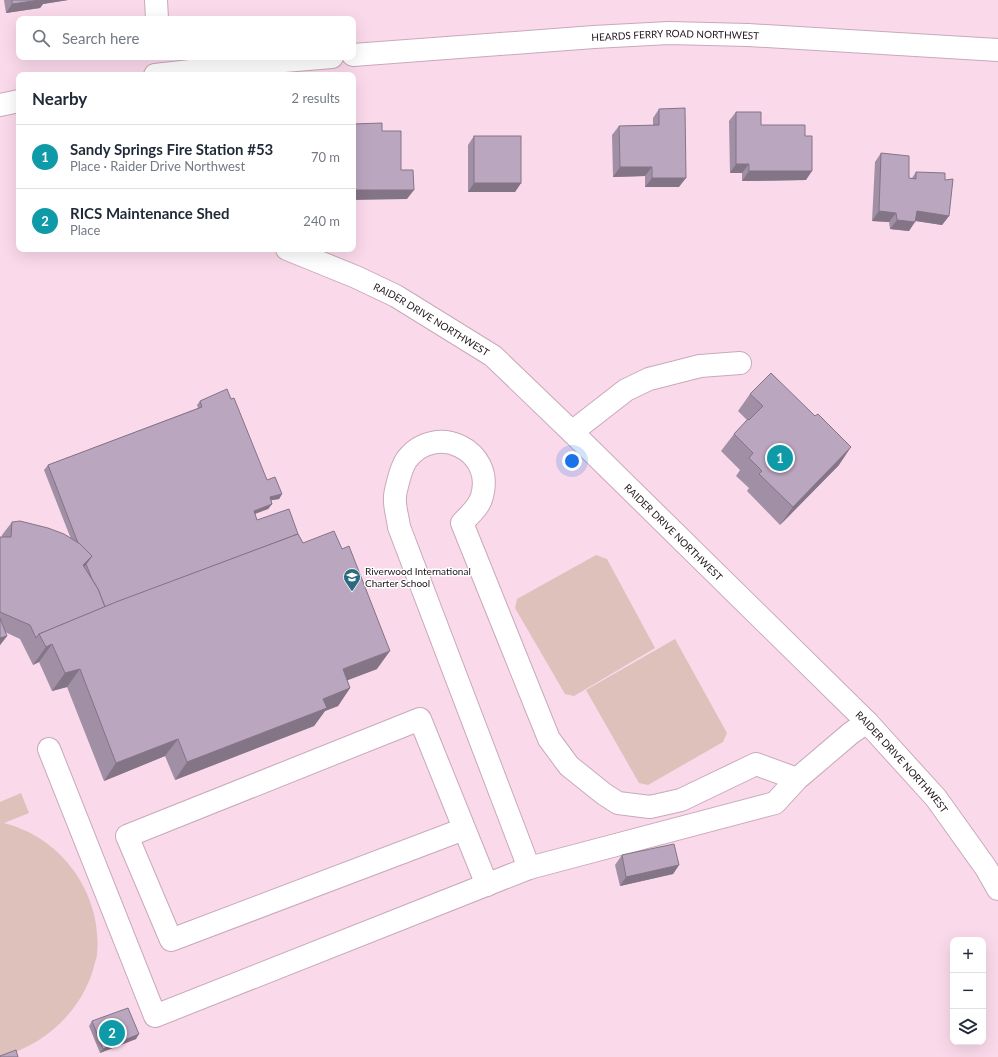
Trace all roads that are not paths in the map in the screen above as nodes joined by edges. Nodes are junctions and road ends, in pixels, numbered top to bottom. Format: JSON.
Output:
{"nodes":[{"id":1,"x":156,"y":0,"type":"edge"},
{"id":2,"x":157,"y":16,"type":"edge"},
{"id":3,"x":998,"y":50,"type":"edge"},
{"id":4,"x":356,"y":55,"type":"edge"},
{"id":5,"x":158,"y":60,"type":"edge"},
{"id":6,"x":298,"y":60,"type":"edge"},
{"id":7,"x":158,"y":72,"type":"edge"},
{"id":8,"x":184,"y":72,"type":"edge"},
{"id":9,"x":16,"y":102,"type":"edge"},
{"id":10,"x":0,"y":105,"type":"edge"},
{"id":11,"x":294,"y":252,"type":"edge"},
{"id":12,"x":740,"y":363,"type":"dead end"},
{"id":13,"x":572,"y":432,"type":"junction"},
{"id":14,"x":867,"y":722,"type":"junction"},
{"id":15,"x":49,"y":749,"type":"dead end"},
{"id":16,"x":797,"y":779,"type":"junction"},
{"id":17,"x":464,"y":829,"type":"junction"},
{"id":18,"x":992,"y":865,"type":"edge"},
{"id":19,"x":529,"y":868,"type":"junction"},
{"id":20,"x":487,"y":885,"type":"junction"},
{"id":21,"x":998,"y":889,"type":"edge"}],
"edges":[{"from":1,"to":2,"type":"street"},
{"from":3,"to":4,"type":"street","name":"HEARDS FERRY ROAD NORTHWEST"},
{"from":5,"to":7,"type":"street"},
{"from":6,"to":8,"type":"street"},
{"from":9,"to":10,"type":"street"},
{"from":11,"to":13,"type":"street","name":"RAIDER DRIVE NORTHWEST"},
{"from":12,"to":13,"type":"street"},
{"from":13,"to":14,"type":"street","name":"RAIDER DRIVE NORTHWEST"},
{"from":14,"to":16,"type":"street"},
{"from":14,"to":18,"type":"street","name":"RAIDER DRIVE NORTHWEST"},
{"from":15,"to":20,"type":"street"},
{"from":16,"to":19,"type":"street"},
{"from":16,"to":19,"type":"street"},
{"from":17,"to":17,"type":"street"},
{"from":17,"to":20,"type":"street"},
{"from":18,"to":21,"type":"street","name":"RAIDER DRIVE NORTHWEST"},
{"from":19,"to":20,"type":"street"}]}
